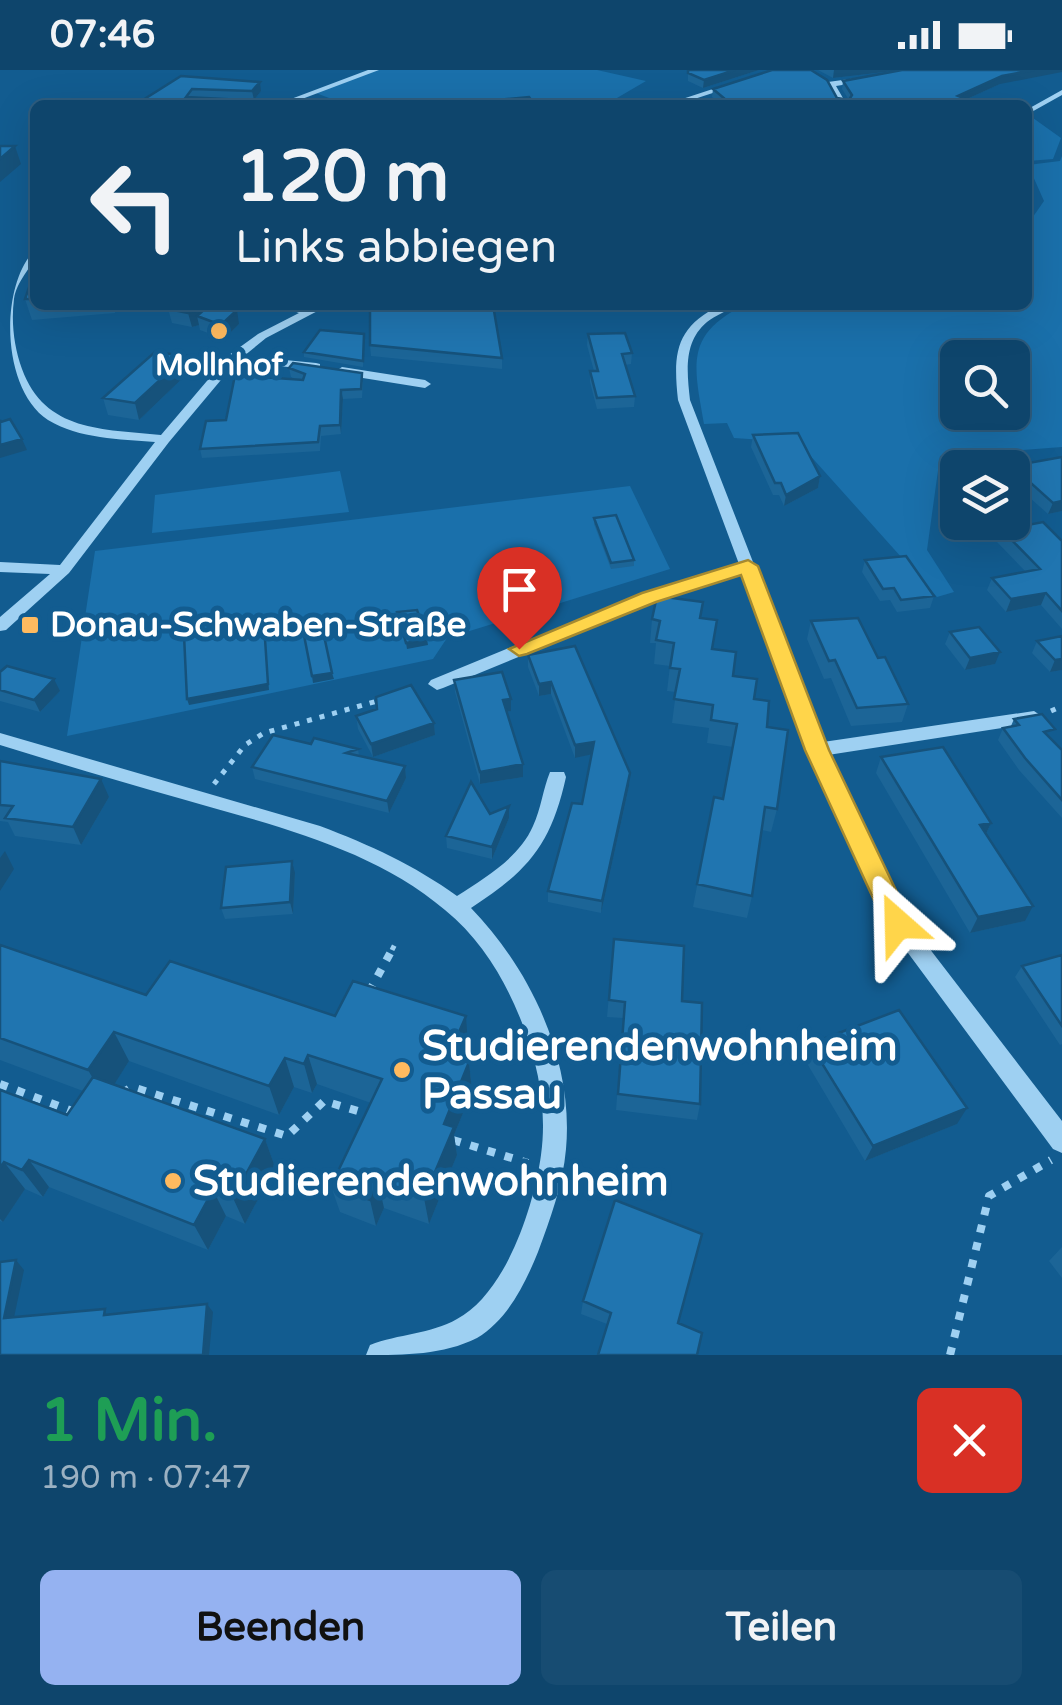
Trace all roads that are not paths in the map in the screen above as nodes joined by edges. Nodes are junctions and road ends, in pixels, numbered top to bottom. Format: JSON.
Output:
{"nodes":[{"id":1,"x":375,"y":70,"type":"edge"},
{"id":2,"x":779,"y":70,"type":"edge"},
{"id":3,"x":818,"y":77,"type":"edge"},
{"id":4,"x":880,"y":77,"type":"edge"},
{"id":5,"x":832,"y":84,"type":"junction"},
{"id":6,"x":1062,"y":92,"type":"edge"},
{"id":7,"x":698,"y":94,"type":"junction"},
{"id":8,"x":293,"y":100,"type":"edge"},
{"id":9,"x":682,"y":100,"type":"edge"},
{"id":10,"x":706,"y":100,"type":"edge"},
{"id":11,"x":840,"y":100,"type":"edge"},
{"id":12,"x":1032,"y":110,"type":"edge"},
{"id":13,"x":30,"y":258,"type":"edge"},
{"id":14,"x":6,"y":282,"type":"edge"},
{"id":15,"x":302,"y":310,"type":"edge"},
{"id":16,"x":313,"y":310,"type":"edge"},
{"id":17,"x":716,"y":310,"type":"edge"},
{"id":18,"x":309,"y":312,"type":"junction"},
{"id":19,"x":232,"y":358,"type":"junction"},
{"id":20,"x":425,"y":384,"type":"dead end"},
{"id":21,"x":164,"y":439,"type":"junction"},
{"id":22,"x":748,"y":566,"type":"junction"},
{"id":23,"x":0,"y":567,"type":"edge"},
{"id":24,"x":64,"y":570,"type":"junction"},
{"id":25,"x":0,"y":626,"type":"edge"},
{"id":26,"x":437,"y":684,"type":"dead end"},
{"id":27,"x":1039,"y":716,"type":"edge"},
{"id":28,"x":0,"y":739,"type":"edge"},
{"id":29,"x":817,"y":750,"type":"junction"},
{"id":30,"x":557,"y":778,"type":"dead end"},
{"id":31,"x":458,"y":906,"type":"junction"},
{"id":32,"x":1062,"y":1142,"type":"edge"},
{"id":33,"x":380,"y":1355,"type":"edge"}],
"edges":[{"from":1,"to":8,"type":"street"},
{"from":2,"to":7,"type":"street"},
{"from":3,"to":5,"type":"street"},
{"from":4,"to":5,"type":"street"},
{"from":5,"to":11,"type":"street"},
{"from":6,"to":12,"type":"street"},
{"from":7,"to":9,"type":"street"},
{"from":7,"to":10,"type":"street"},
{"from":13,"to":14,"type":"street"},
{"from":14,"to":21,"type":"street"},
{"from":15,"to":18,"type":"street"},
{"from":16,"to":18,"type":"street"},
{"from":17,"to":22,"type":"street"},
{"from":18,"to":19,"type":"street"},
{"from":19,"to":20,"type":"street"},
{"from":19,"to":21,"type":"street"},
{"from":21,"to":24,"type":"street"},
{"from":22,"to":26,"type":"street"},
{"from":22,"to":29,"type":"street"},
{"from":23,"to":24,"type":"street"},
{"from":24,"to":25,"type":"street"},
{"from":27,"to":29,"type":"street"},
{"from":28,"to":31,"type":"street"},
{"from":29,"to":32,"type":"street"},
{"from":30,"to":31,"type":"street"},
{"from":31,"to":33,"type":"street"}]}
